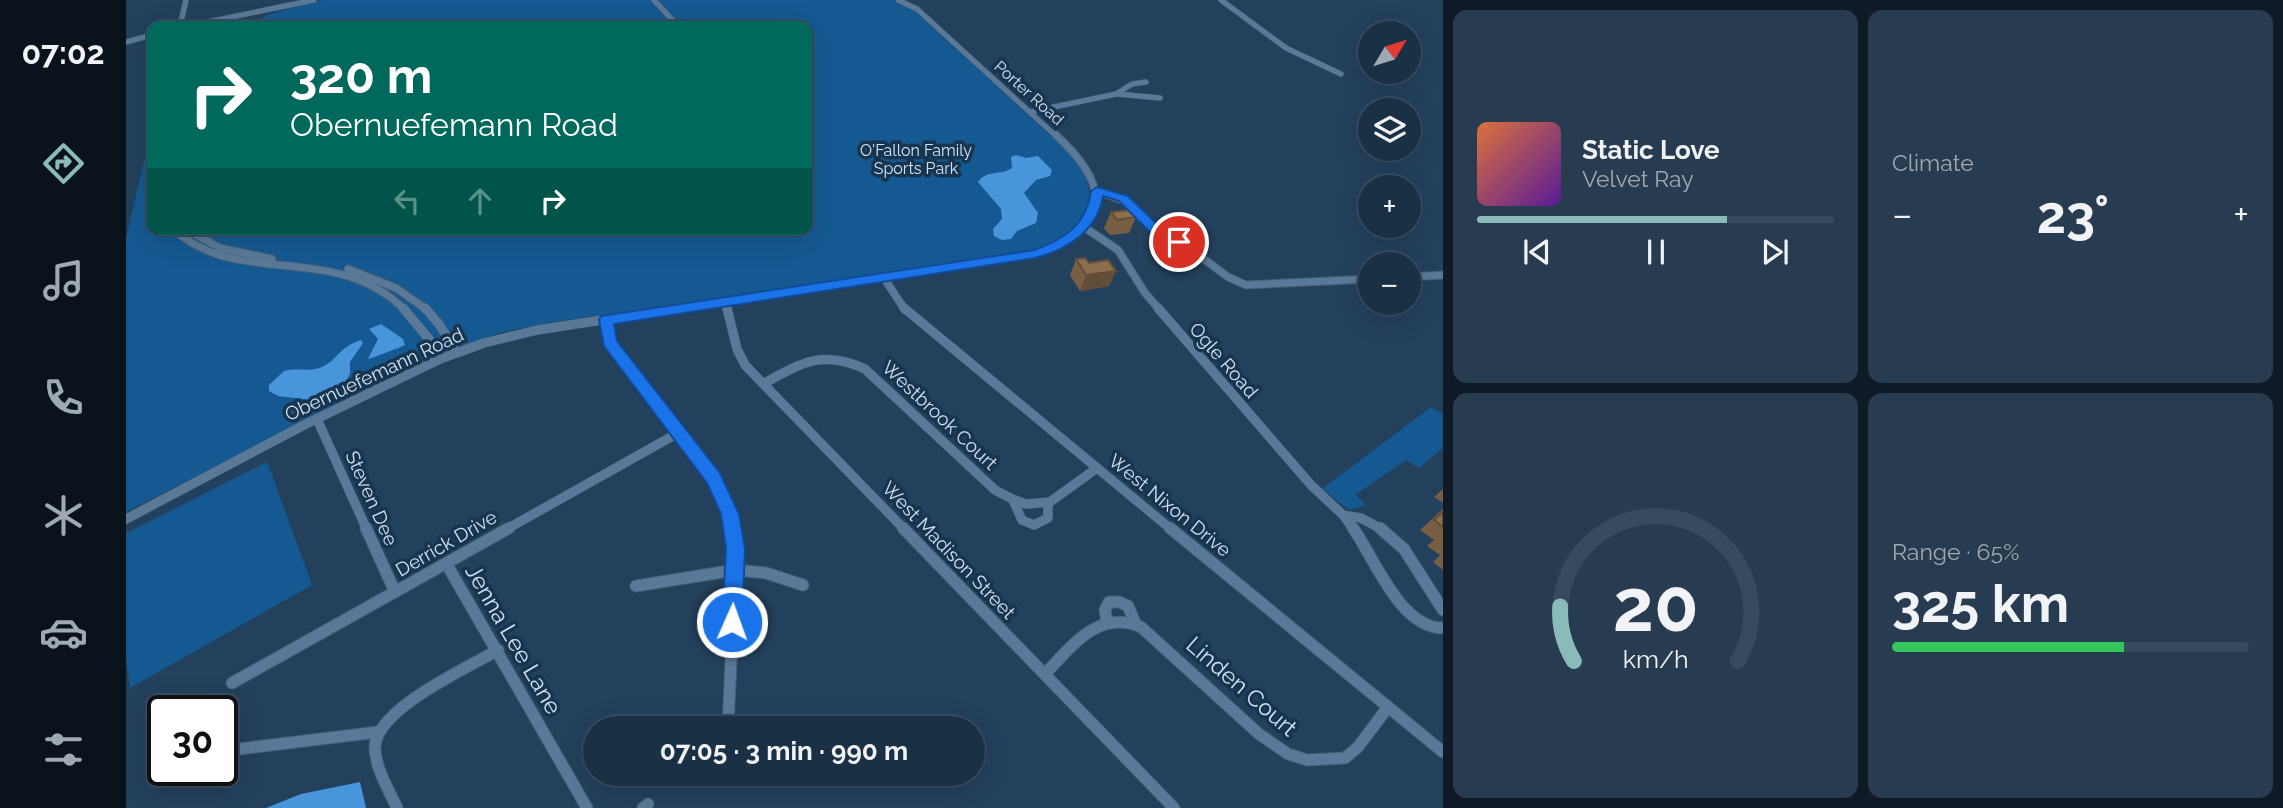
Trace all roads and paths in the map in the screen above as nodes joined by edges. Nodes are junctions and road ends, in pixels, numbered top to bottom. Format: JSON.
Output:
{"nodes":[{"id":1,"x":186,"y":0,"type":"edge"},
{"id":2,"x":314,"y":0,"type":"edge"},
{"id":3,"x":653,"y":0,"type":"edge"},
{"id":4,"x":898,"y":0,"type":"edge"},
{"id":5,"x":911,"y":0,"type":"edge"},
{"id":6,"x":1221,"y":0,"type":"edge"},
{"id":7,"x":917,"y":9,"type":"junction"},
{"id":8,"x":181,"y":21,"type":"edge"},
{"id":9,"x":210,"y":21,"type":"edge"},
{"id":10,"x":673,"y":21,"type":"edge"},
{"id":11,"x":147,"y":36,"type":"edge"},
{"id":12,"x":126,"y":41,"type":"edge"},
{"id":13,"x":1341,"y":74,"type":"dead end"},
{"id":14,"x":1146,"y":82,"type":"dead end"},
{"id":15,"x":1116,"y":94,"type":"junction"},
{"id":16,"x":1160,"y":98,"type":"dead end"},
{"id":17,"x":1030,"y":112,"type":"junction"},
{"id":18,"x":1097,"y":191,"type":"junction"},
{"id":19,"x":1084,"y":227,"type":"junction"},
{"id":20,"x":181,"y":235,"type":"edge"},
{"id":21,"x":195,"y":235,"type":"edge"},
{"id":22,"x":1443,"y":275,"type":"edge"},
{"id":23,"x":1421,"y":276,"type":"edge"},
{"id":24,"x":884,"y":278,"type":"junction"},
{"id":25,"x":1358,"y":280,"type":"edge"},
{"id":26,"x":725,"y":302,"type":"junction"},
{"id":27,"x":606,"y":320,"type":"junction"},
{"id":28,"x":457,"y":352,"type":"junction"},
{"id":29,"x":440,"y":359,"type":"junction"},
{"id":30,"x":763,"y":384,"type":"junction"},
{"id":31,"x":317,"y":419,"type":"junction"},
{"id":32,"x":678,"y":433,"type":"junction"},
{"id":33,"x":1097,"y":468,"type":"junction"},
{"id":34,"x":1013,"y":500,"type":"junction"},
{"id":35,"x":1048,"y":505,"type":"junction"},
{"id":36,"x":1343,"y":515,"type":"junction"},
{"id":37,"x":126,"y":519,"type":"edge"},
{"id":38,"x":446,"y":563,"type":"junction"},
{"id":39,"x":735,"y":570,"type":"junction"},
{"id":40,"x":803,"y":585,"type":"dead end"},
{"id":41,"x":636,"y":586,"type":"dead end"},
{"id":42,"x":395,"y":592,"type":"junction"},
{"id":43,"x":1443,"y":610,"type":"edge"},
{"id":44,"x":1107,"y":622,"type":"junction"},
{"id":45,"x":1136,"y":625,"type":"junction"},
{"id":46,"x":1443,"y":628,"type":"edge"},
{"id":47,"x":498,"y":650,"type":"junction"},
{"id":48,"x":1045,"y":674,"type":"junction"},
{"id":49,"x":232,"y":683,"type":"dead end"},
{"id":50,"x":1388,"y":706,"type":"junction"},
{"id":51,"x":729,"y":716,"type":"edge"},
{"id":52,"x":378,"y":732,"type":"junction"},
{"id":53,"x":239,"y":749,"type":"dead end"},
{"id":54,"x":1443,"y":752,"type":"edge"},
{"id":55,"x":397,"y":808,"type":"edge"},
{"id":56,"x":587,"y":808,"type":"edge"},
{"id":57,"x":1173,"y":808,"type":"edge"}],
"edges":[{"from":1,"to":8,"type":"street"},
{"from":2,"to":9,"type":"street"},
{"from":3,"to":10,"type":"street"},
{"from":4,"to":5,"type":"street"},
{"from":4,"to":7,"type":"street","name":"Porter Road"},
{"from":5,"to":7,"type":"street","name":"Porter Road"},
{"from":6,"to":13,"type":"street"},
{"from":7,"to":17,"type":"street","name":"Porter Road"},
{"from":11,"to":12,"type":"street"},
{"from":14,"to":15,"type":"street"},
{"from":15,"to":16,"type":"street"},
{"from":15,"to":17,"type":"street"},
{"from":17,"to":18,"type":"street","name":"Porter Road"},
{"from":18,"to":19,"type":"street","name":"Obernuefemann Road"},
{"from":18,"to":25,"type":"street"},
{"from":19,"to":24,"type":"street","name":"Obernuefemann Road"},
{"from":19,"to":36,"type":"street","name":"Ogle Road"},
{"from":20,"to":29,"type":"street"},
{"from":21,"to":28,"type":"street"},
{"from":22,"to":23,"type":"street"},
{"from":24,"to":26,"type":"street","name":"Obernuefemann Road"},
{"from":24,"to":33,"type":"street","name":"West Nixon Drive"},
{"from":26,"to":27,"type":"street","name":"Obernuefemann Road"},
{"from":26,"to":30,"type":"street","name":"West Madison Street"},
{"from":27,"to":28,"type":"street","name":"Obernuefemann Road"},
{"from":27,"to":32,"type":"street"},
{"from":28,"to":29,"type":"street","name":"Obernuefemann Road"},
{"from":29,"to":31,"type":"street","name":"Obernuefemann Road"},
{"from":30,"to":34,"type":"street","name":"Westbrook Court"},
{"from":30,"to":48,"type":"street","name":"West Madison Street"},
{"from":31,"to":37,"type":"street","name":"Obernuefemann Road"},
{"from":31,"to":42,"type":"street","name":"Steven Dee"},
{"from":32,"to":38,"type":"street","name":"Derrick Drive"},
{"from":32,"to":39,"type":"street"},
{"from":33,"to":35,"type":"street","name":"Westbrook Court"},
{"from":33,"to":50,"type":"street","name":"West Nixon Drive"},
{"from":34,"to":35,"type":"street","name":"Westbrook Court"},
{"from":34,"to":35,"type":"street","name":"Westbrook Court"},
{"from":36,"to":43,"type":"street"},
{"from":36,"to":46,"type":"street"},
{"from":38,"to":42,"type":"street","name":"Derrick Drive"},
{"from":38,"to":47,"type":"street","name":"Jenna Lee Lane"},
{"from":39,"to":40,"type":"street"},
{"from":39,"to":41,"type":"street"},
{"from":39,"to":51,"type":"street"},
{"from":42,"to":49,"type":"street","name":"Derrick Drive"},
{"from":44,"to":45,"type":"street"},
{"from":44,"to":45,"type":"street","name":"Linden Court"},
{"from":44,"to":48,"type":"street","name":"Linden Court"},
{"from":45,"to":50,"type":"street","name":"Linden Court"},
{"from":47,"to":52,"type":"street"},
{"from":47,"to":56,"type":"street","name":"Jenna Lee Lane"},
{"from":48,"to":57,"type":"street","name":"West Madison Street"},
{"from":50,"to":54,"type":"street","name":"West Nixon Drive"},
{"from":52,"to":53,"type":"street"},
{"from":52,"to":55,"type":"street"}]}
